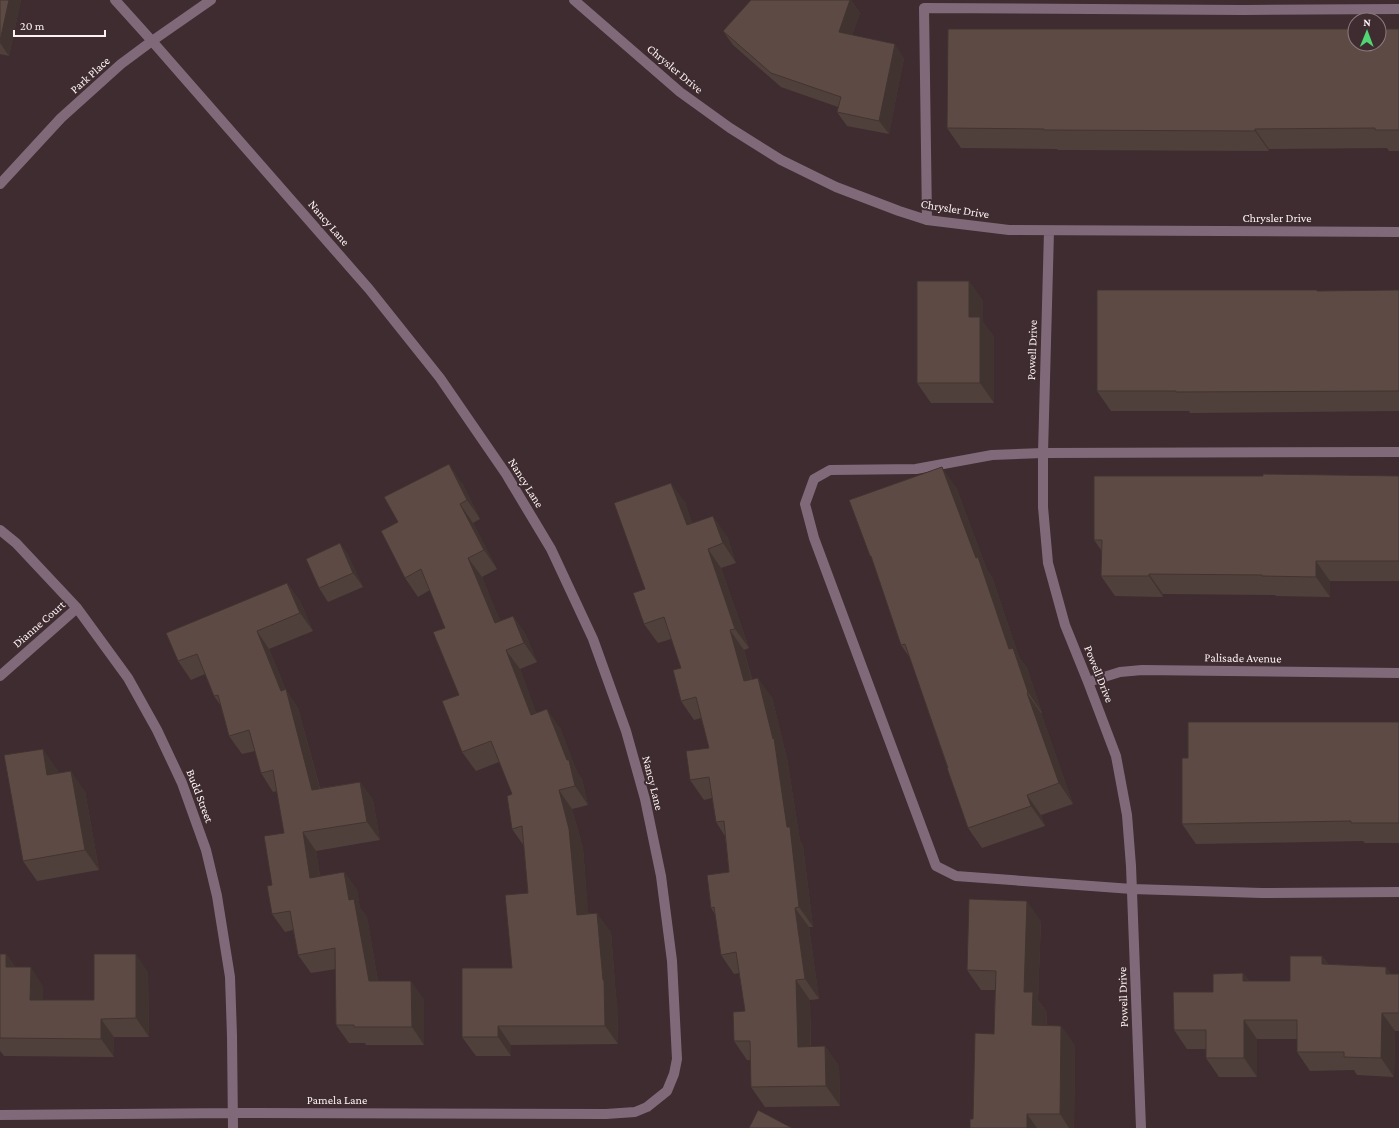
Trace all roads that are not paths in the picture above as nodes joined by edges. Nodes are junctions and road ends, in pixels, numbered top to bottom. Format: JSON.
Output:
{"nodes":[{"id":1,"x":115,"y":0,"type":"edge"},
{"id":2,"x":211,"y":0,"type":"edge"},
{"id":3,"x":574,"y":0,"type":"edge"},
{"id":4,"x":1399,"y":9,"type":"edge"},
{"id":5,"x":152,"y":40,"type":"junction"},
{"id":6,"x":0,"y":184,"type":"edge"},
{"id":7,"x":927,"y":220,"type":"junction"},
{"id":8,"x":1049,"y":231,"type":"junction"},
{"id":9,"x":1399,"y":232,"type":"edge"},
{"id":10,"x":1399,"y":452,"type":"edge"},
{"id":11,"x":1043,"y":453,"type":"junction"},
{"id":12,"x":0,"y":530,"type":"edge"},
{"id":13,"x":77,"y":608,"type":"junction"},
{"id":14,"x":1399,"y":673,"type":"edge"},
{"id":15,"x":0,"y":676,"type":"edge"},
{"id":16,"x":1088,"y":682,"type":"junction"},
{"id":17,"x":1132,"y":889,"type":"junction"},
{"id":18,"x":1399,"y":892,"type":"edge"},
{"id":19,"x":667,"y":1090,"type":"joint"},
{"id":20,"x":233,"y":1113,"type":"junction"},
{"id":21,"x":0,"y":1115,"type":"edge"},
{"id":22,"x":233,"y":1128,"type":"edge"},
{"id":23,"x":1141,"y":1128,"type":"edge"}],
"edges":[{"from":1,"to":5,"type":"street","name":"Nancy Lane"},
{"from":2,"to":5,"type":"street","name":"Park Place"},
{"from":3,"to":7,"type":"street","name":"Chrysler Drive"},
{"from":4,"to":7,"type":"street"},
{"from":5,"to":6,"type":"street","name":"Park Place"},
{"from":5,"to":19,"type":"street","name":"Nancy Lane"},
{"from":7,"to":8,"type":"street","name":"Chrysler Drive"},
{"from":8,"to":9,"type":"street","name":"Chrysler Drive"},
{"from":8,"to":11,"type":"street","name":"Powell Drive"},
{"from":10,"to":11,"type":"street"},
{"from":11,"to":16,"type":"street","name":"Powell Drive"},
{"from":11,"to":17,"type":"street"},
{"from":12,"to":13,"type":"street","name":"Budd Street"},
{"from":13,"to":15,"type":"street","name":"Dianne Court"},
{"from":13,"to":20,"type":"street","name":"Budd Street"},
{"from":14,"to":16,"type":"street","name":"Palisade Avenue"},
{"from":16,"to":17,"type":"street","name":"Powell Drive"},
{"from":17,"to":18,"type":"street"},
{"from":17,"to":23,"type":"street","name":"Powell Drive"},
{"from":19,"to":20,"type":"street","name":"Pamela Lane"},
{"from":20,"to":21,"type":"street","name":"Pamela Lane"},
{"from":20,"to":22,"type":"street","name":"Budd Street"}]}
